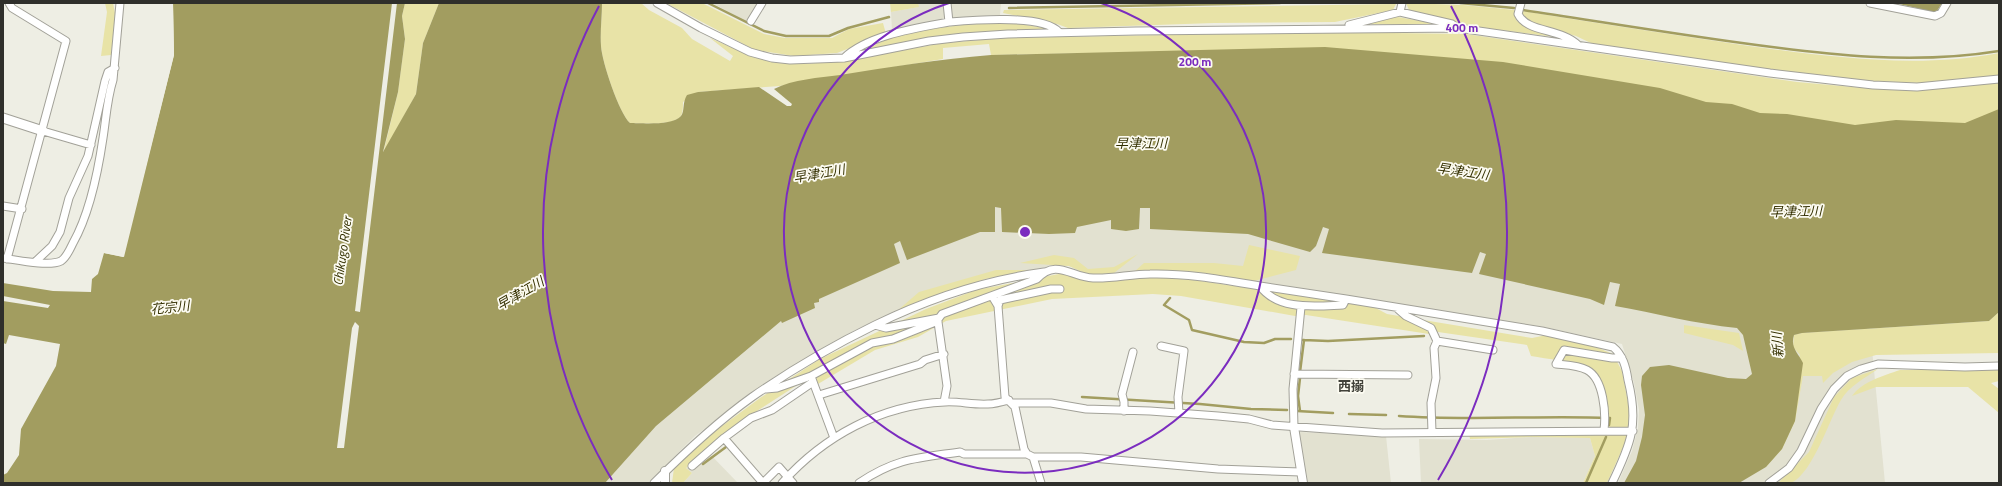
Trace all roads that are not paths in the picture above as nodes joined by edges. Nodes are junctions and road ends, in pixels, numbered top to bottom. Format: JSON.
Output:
{"nodes":[{"id":1,"x":9,"y":3,"type":"edge"},
{"id":2,"x":120,"y":3,"type":"edge"},
{"id":3,"x":656,"y":3,"type":"edge"},
{"id":4,"x":762,"y":3,"type":"edge"},
{"id":5,"x":947,"y":3,"type":"edge"},
{"id":6,"x":1402,"y":3,"type":"edge"},
{"id":7,"x":1521,"y":3,"type":"edge"},
{"id":8,"x":1870,"y":3,"type":"edge"},
{"id":9,"x":1947,"y":3,"type":"edge"},
{"id":10,"x":1400,"y":12,"type":"junction"},
{"id":11,"x":751,"y":21,"type":"dead end"},
{"id":12,"x":949,"y":22,"type":"junction"},
{"id":13,"x":1338,"y":28,"type":"junction"},
{"id":14,"x":1458,"y":28,"type":"junction"},
{"id":15,"x":1059,"y":32,"type":"junction"},
{"id":16,"x":1578,"y":45,"type":"junction"},
{"id":17,"x":844,"y":58,"type":"junction"},
{"id":18,"x":115,"y":68,"type":"junction"},
{"id":19,"x":1999,"y":79,"type":"edge"},
{"id":20,"x":3,"y":118,"type":"edge"},
{"id":21,"x":44,"y":131,"type":"junction"},
{"id":22,"x":91,"y":145,"type":"junction"},
{"id":23,"x":3,"y":206,"type":"edge"},
{"id":24,"x":22,"y":209,"type":"junction"},
{"id":25,"x":5,"y":259,"type":"edge"},
{"id":26,"x":35,"y":262,"type":"junction"},
{"id":27,"x":1044,"y":272,"type":"junction"},
{"id":28,"x":1260,"y":286,"type":"junction"},
{"id":29,"x":1060,"y":289,"type":"dead end"},
{"id":30,"x":992,"y":296,"type":"junction"},
{"id":31,"x":1346,"y":299,"type":"junction"},
{"id":32,"x":998,"y":306,"type":"junction"},
{"id":33,"x":1301,"y":306,"type":"junction"},
{"id":34,"x":1398,"y":308,"type":"junction"},
{"id":35,"x":938,"y":320,"type":"junction"},
{"id":36,"x":875,"y":325,"type":"junction"},
{"id":37,"x":1437,"y":341,"type":"junction"},
{"id":38,"x":1161,"y":346,"type":"dead end"},
{"id":39,"x":1493,"y":350,"type":"dead end"},
{"id":40,"x":1133,"y":352,"type":"dead end"},
{"id":41,"x":944,"y":354,"type":"junction"},
{"id":42,"x":1622,"y":358,"type":"junction"},
{"id":43,"x":1999,"y":366,"type":"edge"},
{"id":44,"x":1294,"y":374,"type":"junction"},
{"id":45,"x":1408,"y":375,"type":"dead end"},
{"id":46,"x":812,"y":379,"type":"junction"},
{"id":47,"x":764,"y":390,"type":"junction"},
{"id":48,"x":819,"y":395,"type":"junction"},
{"id":49,"x":944,"y":402,"type":"junction"},
{"id":50,"x":1010,"y":402,"type":"junction"},
{"id":51,"x":1179,"y":406,"type":"junction"},
{"id":52,"x":1124,"y":411,"type":"junction"},
{"id":53,"x":1294,"y":427,"type":"junction"},
{"id":54,"x":1604,"y":430,"type":"junction"},
{"id":55,"x":1632,"y":431,"type":"junction"},
{"id":56,"x":1432,"y":432,"type":"junction"},
{"id":57,"x":724,"y":438,"type":"junction"},
{"id":58,"x":834,"y":438,"type":"junction"},
{"id":59,"x":1030,"y":455,"type":"junction"},
{"id":60,"x":692,"y":466,"type":"dead end"},
{"id":61,"x":665,"y":471,"type":"junction"},
{"id":62,"x":1301,"y":472,"type":"junction"},
{"id":63,"x":787,"y":477,"type":"junction"},
{"id":64,"x":654,"y":483,"type":"edge"},
{"id":65,"x":666,"y":483,"type":"edge"},
{"id":66,"x":782,"y":483,"type":"edge"},
{"id":67,"x":793,"y":483,"type":"edge"},
{"id":68,"x":859,"y":483,"type":"edge"},
{"id":69,"x":1040,"y":483,"type":"edge"},
{"id":70,"x":1303,"y":483,"type":"edge"},
{"id":71,"x":1612,"y":483,"type":"edge"},
{"id":72,"x":1769,"y":483,"type":"edge"}],
"edges":[{"from":1,"to":21,"type":"street"},
{"from":2,"to":18,"type":"street"},
{"from":3,"to":17,"type":"street"},
{"from":4,"to":11,"type":"street"},
{"from":5,"to":12,"type":"street"},
{"from":6,"to":10,"type":"street"},
{"from":7,"to":16,"type":"street"},
{"from":8,"to":9,"type":"street"},
{"from":10,"to":13,"type":"street"},
{"from":10,"to":14,"type":"street"},
{"from":12,"to":15,"type":"street"},
{"from":12,"to":17,"type":"street"},
{"from":13,"to":14,"type":"street"},
{"from":13,"to":15,"type":"street"},
{"from":14,"to":16,"type":"street"},
{"from":15,"to":17,"type":"street"},
{"from":16,"to":19,"type":"street"},
{"from":18,"to":22,"type":"street"},
{"from":18,"to":26,"type":"street"},
{"from":20,"to":21,"type":"main road"},
{"from":21,"to":22,"type":"street"},
{"from":21,"to":24,"type":"street"},
{"from":22,"to":26,"type":"street"},
{"from":23,"to":24,"type":"street"},
{"from":24,"to":25,"type":"street"},
{"from":25,"to":26,"type":"street"},
{"from":27,"to":28,"type":"street"},
{"from":27,"to":30,"type":"street"},
{"from":27,"to":36,"type":"street"},
{"from":28,"to":31,"type":"street"},
{"from":28,"to":33,"type":"street"},
{"from":29,"to":32,"type":"street"},
{"from":30,"to":32,"type":"street"},
{"from":30,"to":35,"type":"street"},
{"from":31,"to":33,"type":"street"},
{"from":31,"to":34,"type":"street"},
{"from":32,"to":50,"type":"street"},
{"from":33,"to":44,"type":"street"},
{"from":34,"to":37,"type":"street"},
{"from":34,"to":42,"type":"street"},
{"from":35,"to":36,"type":"street"},
{"from":35,"to":41,"type":"street"},
{"from":35,"to":46,"type":"street"},
{"from":36,"to":47,"type":"street"},
{"from":37,"to":39,"type":"street"},
{"from":37,"to":56,"type":"street"},
{"from":38,"to":51,"type":"street"},
{"from":40,"to":52,"type":"street"},
{"from":41,"to":48,"type":"street"},
{"from":41,"to":49,"type":"street"},
{"from":42,"to":54,"type":"street"},
{"from":42,"to":55,"type":"street"},
{"from":43,"to":72,"type":"street"},
{"from":44,"to":45,"type":"street"},
{"from":44,"to":53,"type":"street"},
{"from":46,"to":47,"type":"street"},
{"from":46,"to":48,"type":"street"},
{"from":46,"to":57,"type":"street"},
{"from":47,"to":61,"type":"street"},
{"from":48,"to":58,"type":"street"},
{"from":49,"to":50,"type":"street"},
{"from":49,"to":58,"type":"street"},
{"from":50,"to":52,"type":"street"},
{"from":50,"to":59,"type":"street"},
{"from":51,"to":52,"type":"street"},
{"from":51,"to":53,"type":"street"},
{"from":53,"to":56,"type":"street"},
{"from":53,"to":62,"type":"street"},
{"from":54,"to":55,"type":"street"},
{"from":54,"to":56,"type":"street"},
{"from":55,"to":71,"type":"street"},
{"from":57,"to":60,"type":"street"},
{"from":57,"to":63,"type":"street"},
{"from":58,"to":63,"type":"street"},
{"from":59,"to":62,"type":"street"},
{"from":59,"to":68,"type":"street"},
{"from":59,"to":69,"type":"street"},
{"from":61,"to":64,"type":"street"},
{"from":61,"to":65,"type":"street"},
{"from":62,"to":70,"type":"street"},
{"from":63,"to":66,"type":"street"},
{"from":63,"to":67,"type":"street"}]}
